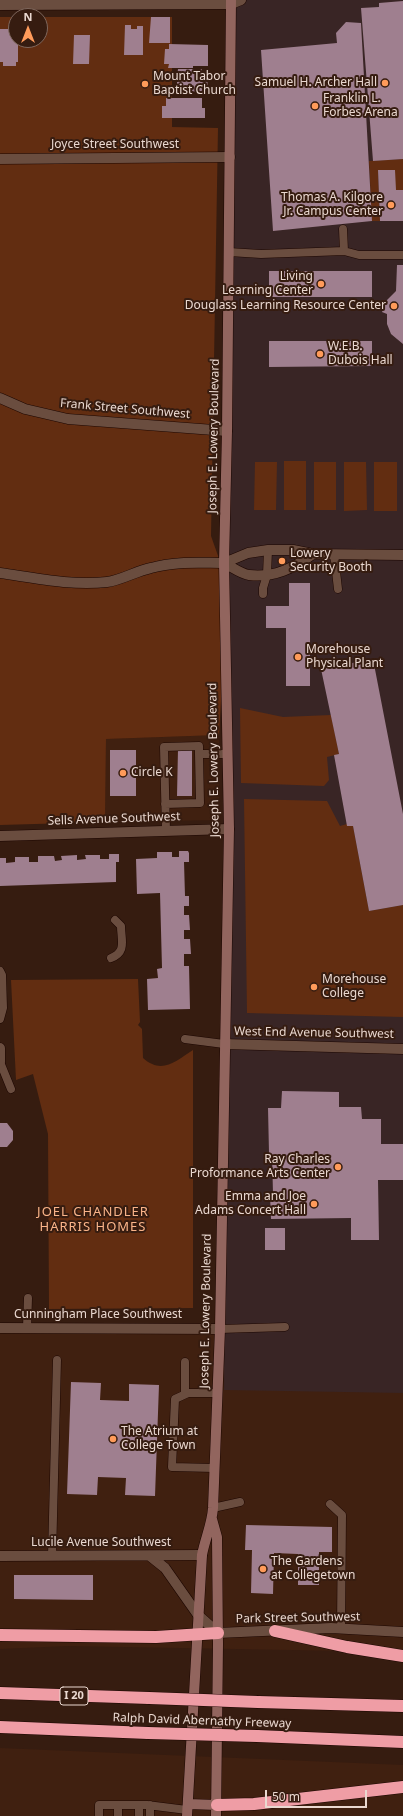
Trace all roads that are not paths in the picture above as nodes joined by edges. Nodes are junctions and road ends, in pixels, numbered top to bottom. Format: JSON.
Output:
{"nodes":[{"id":1,"x":241,"y":0,"type":"edge"},
{"id":2,"x":79,"y":2,"type":"edge"},
{"id":3,"x":231,"y":2,"type":"edge"},
{"id":4,"x":0,"y":5,"type":"edge"},
{"id":5,"x":230,"y":157,"type":"junction"},
{"id":6,"x":0,"y":159,"type":"edge"},
{"id":7,"x":343,"y":229,"type":"dead end"},
{"id":8,"x":344,"y":251,"type":"junction"},
{"id":9,"x":229,"y":252,"type":"junction"},
{"id":10,"x":403,"y":255,"type":"edge"},
{"id":11,"x":0,"y":398,"type":"edge"},
{"id":12,"x":227,"y":431,"type":"junction"},
{"id":13,"x":268,"y":550,"type":"junction"},
{"id":14,"x":313,"y":554,"type":"junction"},
{"id":15,"x":334,"y":554,"type":"junction"},
{"id":16,"x":403,"y":555,"type":"edge"},
{"id":17,"x":224,"y":563,"type":"junction"},
{"id":18,"x":0,"y":573,"type":"edge"},
{"id":19,"x":267,"y":575,"type":"junction"},
{"id":20,"x":338,"y":589,"type":"dead end"},
{"id":21,"x":263,"y":594,"type":"dead end"},
{"id":22,"x":199,"y":754,"type":"junction"},
{"id":23,"x":227,"y":754,"type":"junction"},
{"id":24,"x":165,"y":804,"type":"junction"},
{"id":25,"x":229,"y":829,"type":"junction"},
{"id":26,"x":166,"y":831,"type":"junction"},
{"id":27,"x":0,"y":836,"type":"edge"},
{"id":28,"x":116,"y":920,"type":"dead end"},
{"id":29,"x":111,"y":958,"type":"dead end"},
{"id":30,"x":0,"y":971,"type":"edge"},
{"id":31,"x":0,"y":1019,"type":"edge"},
{"id":32,"x":186,"y":1039,"type":"dead end"},
{"id":33,"x":224,"y":1044,"type":"junction"},
{"id":34,"x":0,"y":1048,"type":"edge"},
{"id":35,"x":403,"y":1049,"type":"edge"},
{"id":36,"x":0,"y":1062,"type":"edge"},
{"id":37,"x":11,"y":1089,"type":"dead end"},
{"id":38,"x":28,"y":1298,"type":"dead end"},
{"id":39,"x":285,"y":1327,"type":"dead end"},
{"id":40,"x":0,"y":1328,"type":"edge"},
{"id":41,"x":28,"y":1328,"type":"junction"},
{"id":42,"x":220,"y":1328,"type":"junction"},
{"id":43,"x":57,"y":1360,"type":"dead end"},
{"id":44,"x":186,"y":1362,"type":"dead end"},
{"id":45,"x":217,"y":1392,"type":"junction"},
{"id":46,"x":185,"y":1394,"type":"junction"},
{"id":47,"x":214,"y":1468,"type":"junction"},
{"id":48,"x":240,"y":1502,"type":"dead end"},
{"id":49,"x":330,"y":1504,"type":"dead end"},
{"id":50,"x":213,"y":1508,"type":"junction"},
{"id":51,"x":212,"y":1519,"type":"junction"},
{"id":52,"x":202,"y":1555,"type":"junction"},
{"id":53,"x":0,"y":1556,"type":"edge"},
{"id":54,"x":52,"y":1556,"type":"junction"},
{"id":55,"x":150,"y":1556,"type":"junction"},
{"id":56,"x":198,"y":1615,"type":"junction"},
{"id":57,"x":341,"y":1629,"type":"junction"},
{"id":58,"x":275,"y":1631,"type":"junction"},
{"id":59,"x":403,"y":1632,"type":"edge"},
{"id":60,"x":218,"y":1633,"type":"junction"},
{"id":61,"x":197,"y":1634,"type":"junction"},
{"id":62,"x":0,"y":1635,"type":"edge"},
{"id":63,"x":403,"y":1656,"type":"edge"},
{"id":64,"x":0,"y":1693,"type":"edge"},
{"id":65,"x":403,"y":1706,"type":"edge"},
{"id":66,"x":0,"y":1727,"type":"edge"},
{"id":67,"x":403,"y":1742,"type":"edge"},
{"id":68,"x":403,"y":1787,"type":"edge"},
{"id":69,"x":118,"y":1805,"type":"junction"},
{"id":70,"x":139,"y":1805,"type":"junction"},
{"id":71,"x":150,"y":1805,"type":"junction"},
{"id":72,"x":187,"y":1810,"type":"edge"},
{"id":73,"x":216,"y":1811,"type":"edge"},
{"id":74,"x":99,"y":1816,"type":"edge"},
{"id":75,"x":118,"y":1816,"type":"edge"},
{"id":76,"x":139,"y":1816,"type":"edge"},
{"id":77,"x":150,"y":1816,"type":"edge"}],
"edges":[{"from":1,"to":3,"type":"street"},
{"from":2,"to":3,"type":"street"},
{"from":2,"to":4,"type":"street"},
{"from":3,"to":5,"type":"main road","name":"Joseph E. Lowery Boulevard"},
{"from":5,"to":6,"type":"street","name":"Joyce Street Southwest"},
{"from":5,"to":9,"type":"main road","name":"Joseph E. Lowery Boulevard"},
{"from":7,"to":8,"type":"lane"},
{"from":8,"to":9,"type":"lane"},
{"from":8,"to":10,"type":"lane"},
{"from":9,"to":12,"type":"main road","name":"Joseph E. Lowery Boulevard"},
{"from":11,"to":12,"type":"street","name":"Frank Street Southwest"},
{"from":12,"to":17,"type":"main road","name":"Joseph E. Lowery Boulevard"},
{"from":13,"to":14,"type":"street"},
{"from":13,"to":17,"type":"street"},
{"from":13,"to":19,"type":"lane"},
{"from":14,"to":15,"type":"street"},
{"from":14,"to":19,"type":"street"},
{"from":15,"to":16,"type":"street"},
{"from":15,"to":20,"type":"lane"},
{"from":17,"to":18,"type":"street"},
{"from":17,"to":19,"type":"street"},
{"from":17,"to":23,"type":"main road","name":"Joseph E. Lowery Boulevard"},
{"from":19,"to":21,"type":"lane"},
{"from":22,"to":23,"type":"lane"},
{"from":22,"to":24,"type":"lane"},
{"from":22,"to":24,"type":"lane"},
{"from":23,"to":25,"type":"main road","name":"Joseph E. Lowery Boulevard"},
{"from":24,"to":26,"type":"lane"},
{"from":25,"to":26,"type":"street","name":"Sells Avenue Southwest"},
{"from":25,"to":33,"type":"main road","name":"Joseph E. Lowery Boulevard"},
{"from":26,"to":27,"type":"street","name":"Sells Avenue Southwest"},
{"from":28,"to":29,"type":"lane"},
{"from":30,"to":31,"type":"lane"},
{"from":32,"to":33,"type":"lane"},
{"from":33,"to":35,"type":"street","name":"West End Avenue Southwest"},
{"from":33,"to":42,"type":"main road","name":"Joseph E. Lowery Boulevard"},
{"from":34,"to":36,"type":"street"},
{"from":36,"to":37,"type":"lane"},
{"from":38,"to":41,"type":"lane"},
{"from":39,"to":42,"type":"lane"},
{"from":40,"to":41,"type":"street","name":"Cunningham Place Southwest"},
{"from":41,"to":42,"type":"street","name":"Cunningham Place Southwest"},
{"from":42,"to":45,"type":"main road","name":"Joseph E. Lowery Boulevard"},
{"from":43,"to":54,"type":"lane"},
{"from":44,"to":46,"type":"lane"},
{"from":45,"to":46,"type":"lane"},
{"from":45,"to":47,"type":"main road","name":"Joseph E. Lowery Boulevard"},
{"from":46,"to":47,"type":"lane"},
{"from":47,"to":50,"type":"main road","name":"Joseph E. Lowery Boulevard"},
{"from":48,"to":50,"type":"lane"},
{"from":49,"to":57,"type":"lane"},
{"from":50,"to":51,"type":"main road","name":"Joseph E. Lowery Boulevard"},
{"from":51,"to":52,"type":"main road","name":"Joseph E. Lowery Boulevard"},
{"from":51,"to":60,"type":"main road","name":"Joseph E. Lowery Boulevard"},
{"from":52,"to":55,"type":"street","name":"Lucile Avenue Southwest"},
{"from":52,"to":56,"type":"main road","name":"Joseph E. Lowery Boulevard"},
{"from":53,"to":54,"type":"street","name":"Lucile Avenue Southwest"},
{"from":54,"to":55,"type":"street","name":"Lucile Avenue Southwest"},
{"from":55,"to":56,"type":"street"},
{"from":56,"to":60,"type":"street"},
{"from":56,"to":61,"type":"main road","name":"Joseph E. Lowery Boulevard"},
{"from":57,"to":58,"type":"street","name":"Park Street Southwest"},
{"from":57,"to":59,"type":"street","name":"Park Street Southwest"},
{"from":58,"to":60,"type":"street","name":"Park Street Southwest"},
{"from":58,"to":63,"type":"highway"},
{"from":60,"to":61,"type":"highway"},
{"from":60,"to":73,"type":"main road","name":"Joseph E. Lowery Boulevard"},
{"from":61,"to":62,"type":"highway"},
{"from":61,"to":72,"type":"main road","name":"Joseph E. Lowery Boulevard"},
{"from":64,"to":65,"type":"highway","name":"Ralph David Abernathy Freeway","number":"I 20","bridge":true},
{"from":66,"to":67,"type":"highway","name":"Ralph David Abernathy Freeway","bridge":true},
{"from":68,"to":73,"type":"highway"},
{"from":69,"to":70,"type":"lane"},
{"from":69,"to":74,"type":"lane"},
{"from":69,"to":75,"type":"lane"},
{"from":70,"to":71,"type":"lane"},
{"from":70,"to":76,"type":"lane"},
{"from":71,"to":72,"type":"lane"},
{"from":71,"to":77,"type":"lane"},
{"from":72,"to":73,"type":"main road"}]}
